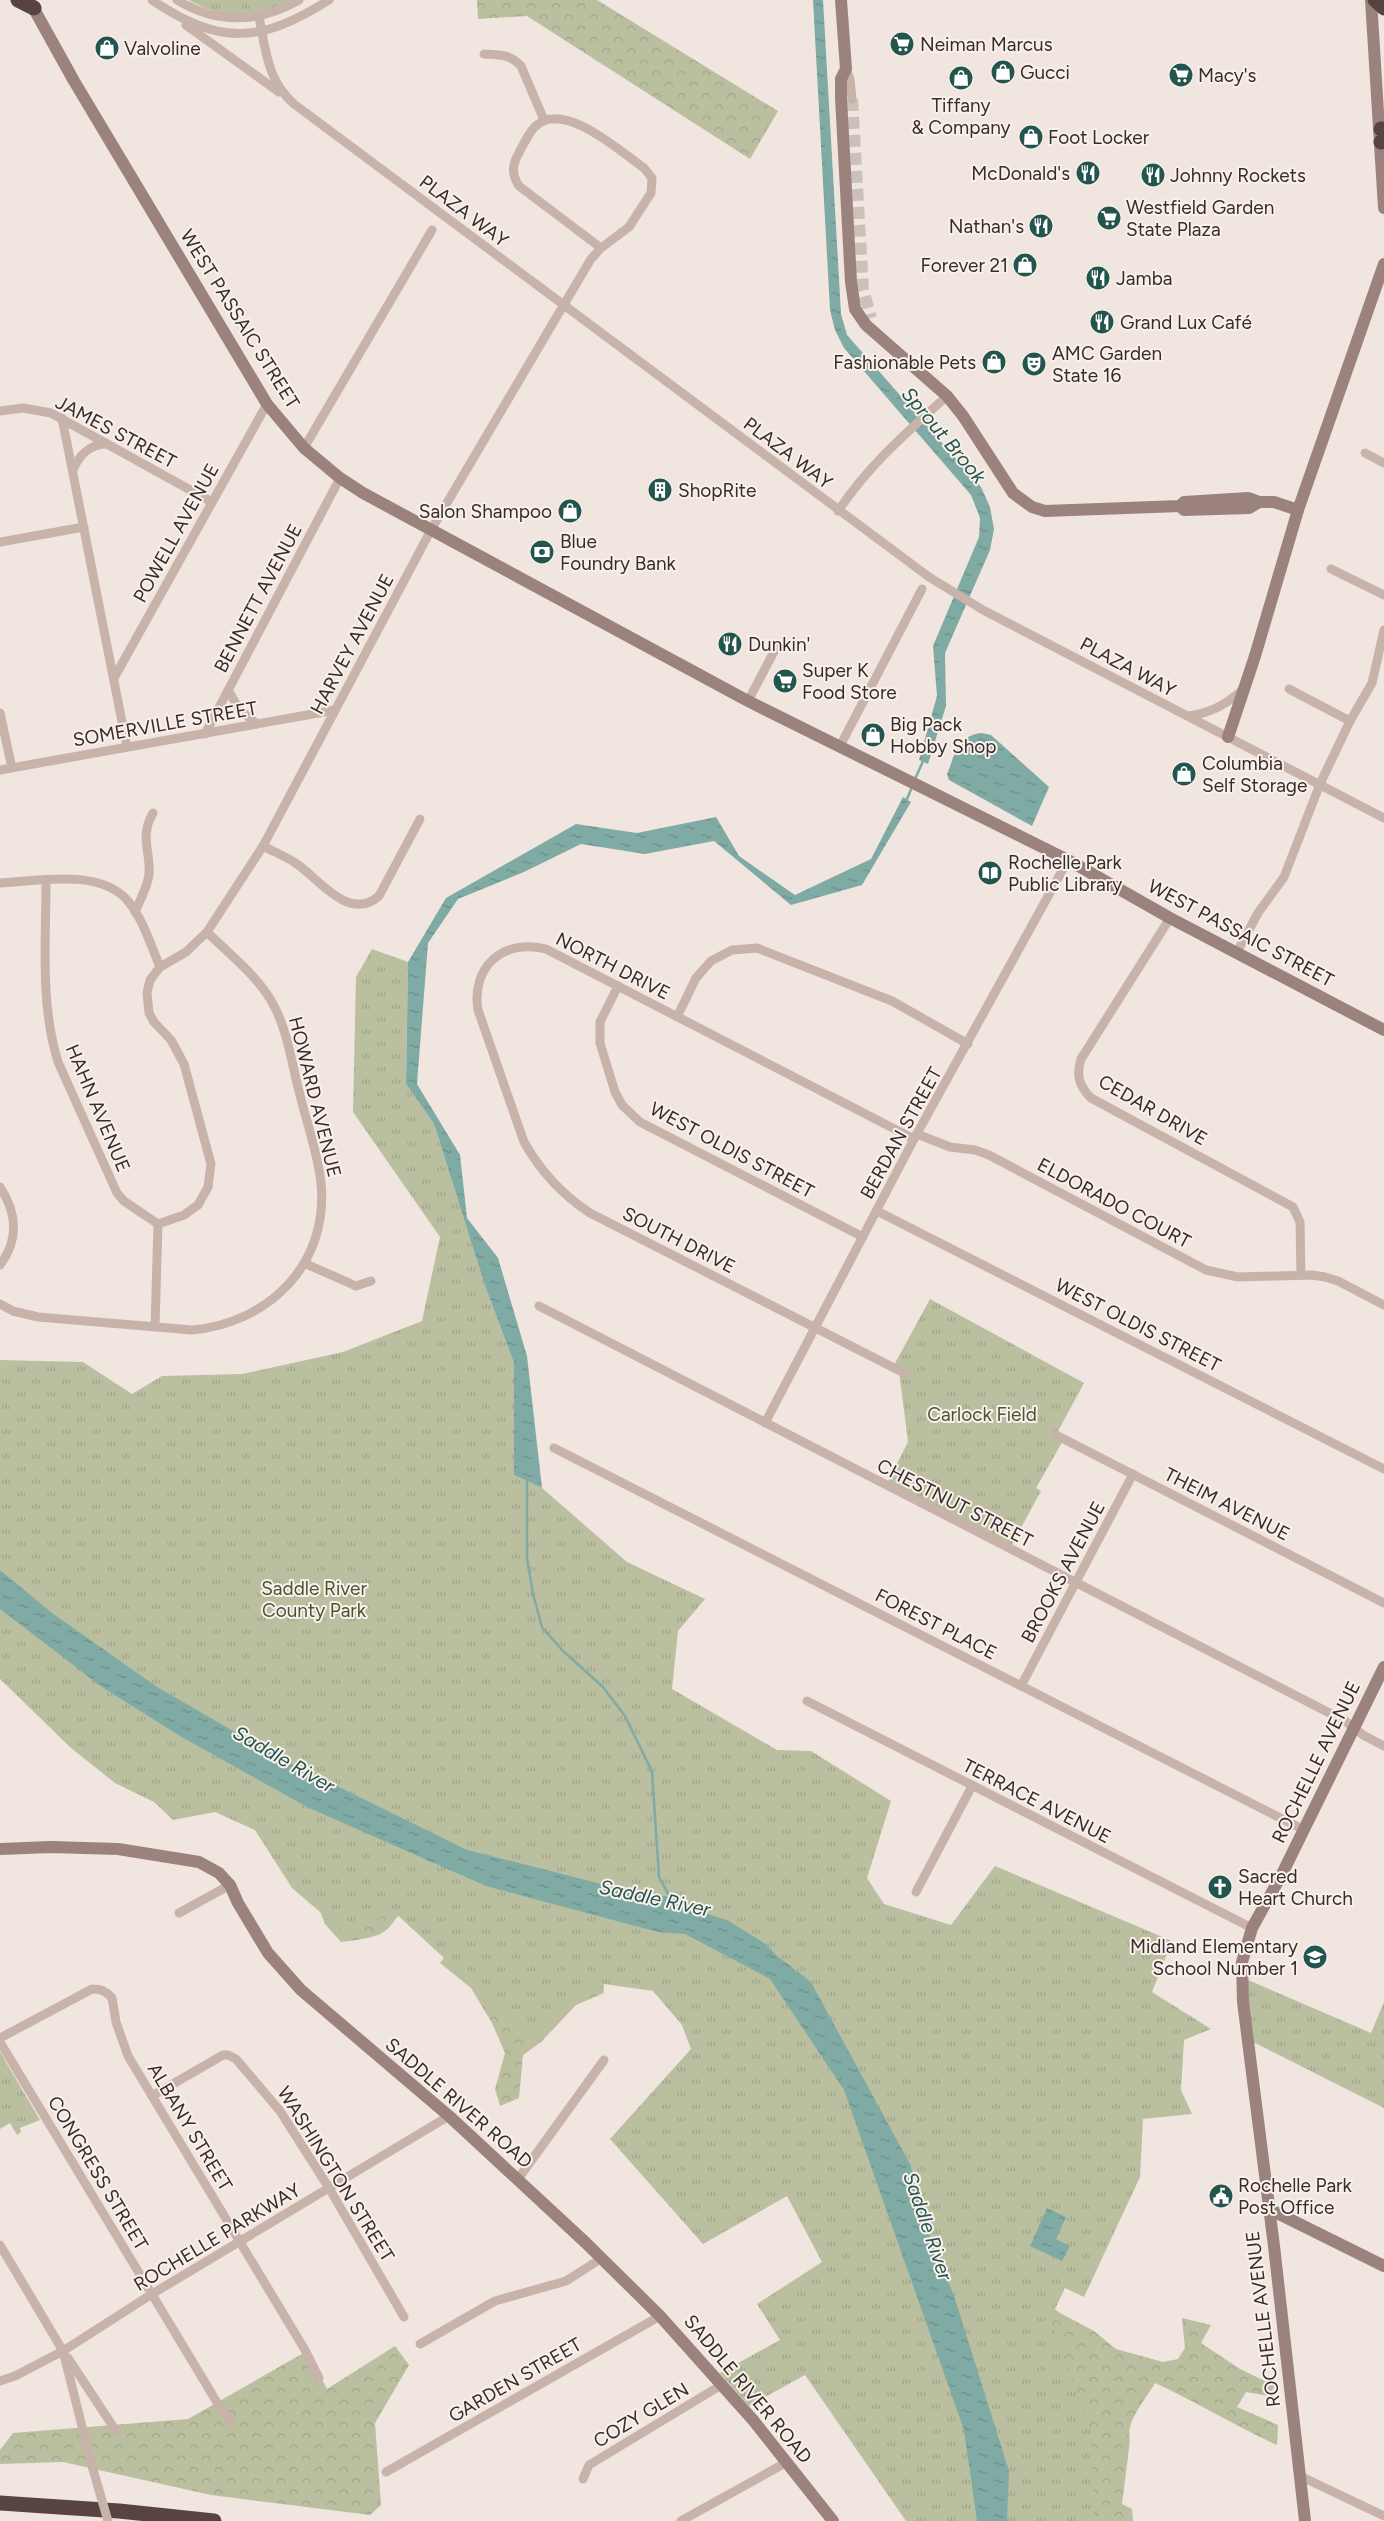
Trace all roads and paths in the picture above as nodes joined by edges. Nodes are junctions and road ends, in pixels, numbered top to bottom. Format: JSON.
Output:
{"nodes":[{"id":1,"x":18,"y":0,"type":"edge"},
{"id":2,"x":152,"y":0,"type":"edge"},
{"id":3,"x":177,"y":0,"type":"edge"},
{"id":4,"x":299,"y":0,"type":"edge"},
{"id":5,"x":329,"y":0,"type":"edge"},
{"id":6,"x":841,"y":0,"type":"edge"},
{"id":7,"x":1373,"y":0,"type":"edge"},
{"id":8,"x":32,"y":4,"type":"edge"},
{"id":9,"x":1384,"y":8,"type":"edge"},
{"id":10,"x":170,"y":12,"type":"junction"},
{"id":11,"x":259,"y":17,"type":"junction"},
{"id":12,"x":262,"y":31,"type":"junction"},
{"id":13,"x":484,"y":54,"type":"dead end"},
{"id":14,"x":846,"y":69,"type":"junction"},
{"id":15,"x":852,"y":99,"type":"tunnel mouth"},
{"id":16,"x":294,"y":104,"type":"junction"},
{"id":17,"x":544,"y":120,"type":"junction"},
{"id":18,"x":1383,"y":135,"type":"edge"},
{"id":19,"x":1384,"y":208,"type":"edge"},
{"id":20,"x":432,"y":230,"type":"dead end"},
{"id":21,"x":601,"y":248,"type":"junction"},
{"id":22,"x":1384,"y":264,"type":"edge"},
{"id":23,"x":564,"y":305,"type":"junction"},
{"id":24,"x":872,"y":318,"type":"tunnel mouth"},
{"id":25,"x":885,"y":342,"type":"junction"},
{"id":26,"x":947,"y":396,"type":"junction"},
{"id":27,"x":267,"y":404,"type":"junction"},
{"id":28,"x":0,"y":411,"type":"edge"},
{"id":29,"x":62,"y":418,"type":"junction"},
{"id":30,"x":108,"y":444,"type":"junction"},
{"id":31,"x":304,"y":448,"type":"junction"},
{"id":32,"x":1365,"y":453,"type":"dead end"},
{"id":33,"x":1384,"y":463,"type":"edge"},
{"id":34,"x":73,"y":470,"type":"junction"},
{"id":35,"x":340,"y":478,"type":"junction"},
{"id":36,"x":212,"y":502,"type":"junction"},
{"id":37,"x":1298,"y":510,"type":"junction"},
{"id":38,"x":838,"y":511,"type":"junction"},
{"id":39,"x":84,"y":527,"type":"junction"},
{"id":40,"x":431,"y":530,"type":"junction"},
{"id":41,"x":0,"y":542,"type":"edge"},
{"id":42,"x":1331,"y":569,"type":"dead end"},
{"id":43,"x":922,"y":589,"type":"dead end"},
{"id":44,"x":1384,"y":595,"type":"edge"},
{"id":45,"x":1384,"y":630,"type":"edge"},
{"id":46,"x":777,"y":646,"type":"dead end"},
{"id":47,"x":114,"y":678,"type":"junction"},
{"id":48,"x":1244,"y":688,"type":"junction"},
{"id":49,"x":1289,"y":689,"type":"dead end"},
{"id":50,"x":228,"y":690,"type":"junction"},
{"id":51,"x":748,"y":701,"type":"junction"},
{"id":52,"x":335,"y":710,"type":"junction"},
{"id":53,"x":0,"y":712,"type":"edge"},
{"id":54,"x":1188,"y":716,"type":"junction"},
{"id":55,"x":1350,"y":721,"type":"junction"},
{"id":56,"x":257,"y":724,"type":"junction"},
{"id":57,"x":205,"y":734,"type":"junction"},
{"id":58,"x":1228,"y":737,"type":"junction"},
{"id":59,"x":840,"y":746,"type":"junction"},
{"id":60,"x":127,"y":747,"type":"junction"},
{"id":61,"x":12,"y":768,"type":"junction"},
{"id":62,"x":0,"y":770,"type":"edge"},
{"id":63,"x":1320,"y":784,"type":"junction"},
{"id":64,"x":153,"y":813,"type":"dead end"},
{"id":65,"x":1384,"y":818,"type":"edge"},
{"id":66,"x":420,"y":819,"type":"dead end"},
{"id":67,"x":263,"y":846,"type":"junction"},
{"id":68,"x":1068,"y":860,"type":"junction"},
{"id":69,"x":46,"y":881,"type":"junction"},
{"id":70,"x":0,"y":883,"type":"edge"},
{"id":71,"x":135,"y":912,"type":"junction"},
{"id":72,"x":1170,"y":918,"type":"junction"},
{"id":73,"x":207,"y":932,"type":"junction"},
{"id":74,"x":1237,"y":952,"type":"junction"},
{"id":75,"x":160,"y":967,"type":"junction"},
{"id":76,"x":618,"y":986,"type":"junction"},
{"id":77,"x":677,"y":1017,"type":"junction"},
{"id":78,"x":1384,"y":1030,"type":"edge"},
{"id":79,"x":968,"y":1044,"type":"junction"},
{"id":80,"x":916,"y":1137,"type":"junction"},
{"id":81,"x":538,"y":1166,"type":"joint"},
{"id":82,"x":0,"y":1187,"type":"edge"},
{"id":83,"x":877,"y":1211,"type":"junction"},
{"id":84,"x":158,"y":1224,"type":"junction"},
{"id":85,"x":863,"y":1237,"type":"junction"},
{"id":86,"x":304,"y":1263,"type":"junction"},
{"id":87,"x":0,"y":1265,"type":"edge"},
{"id":88,"x":1301,"y":1275,"type":"junction"},
{"id":89,"x":371,"y":1281,"type":"dead end"},
{"id":90,"x":0,"y":1304,"type":"edge"},
{"id":91,"x":1384,"y":1305,"type":"edge"},
{"id":92,"x":540,"y":1306,"type":"dead end"},
{"id":93,"x":155,"y":1327,"type":"junction"},
{"id":94,"x":815,"y":1328,"type":"junction"},
{"id":95,"x":906,"y":1374,"type":"dead end"},
{"id":96,"x":765,"y":1423,"type":"junction"},
{"id":97,"x":1056,"y":1435,"type":"dead end"},
{"id":98,"x":554,"y":1448,"type":"dead end"},
{"id":99,"x":1384,"y":1469,"type":"edge"},
{"id":100,"x":1132,"y":1474,"type":"junction"},
{"id":101,"x":1075,"y":1583,"type":"junction"},
{"id":102,"x":1384,"y":1603,"type":"edge"},
{"id":103,"x":1384,"y":1667,"type":"edge"},
{"id":104,"x":1021,"y":1686,"type":"junction"},
{"id":105,"x":807,"y":1701,"type":"dead end"},
{"id":106,"x":1354,"y":1728,"type":"junction"},
{"id":107,"x":1384,"y":1746,"type":"edge"},
{"id":108,"x":972,"y":1786,"type":"junction"},
{"id":109,"x":1304,"y":1830,"type":"junction"},
{"id":110,"x":0,"y":1849,"type":"edge"},
{"id":111,"x":230,"y":1885,"type":"junction"},
{"id":112,"x":916,"y":1892,"type":"dead end"},
{"id":113,"x":179,"y":1913,"type":"dead end"},
{"id":114,"x":1252,"y":1928,"type":"junction"},
{"id":115,"x":0,"y":2038,"type":"edge"},
{"id":116,"x":0,"y":2042,"type":"edge"},
{"id":117,"x":604,"y":2060,"type":"dead end"},
{"id":118,"x":152,"y":2096,"type":"junction"},
{"id":119,"x":449,"y":2116,"type":"junction"},
{"id":120,"x":518,"y":2179,"type":"junction"},
{"id":121,"x":329,"y":2188,"type":"junction"},
{"id":122,"x":1269,"y":2209,"type":"junction"},
{"id":123,"x":240,"y":2242,"type":"junction"},
{"id":124,"x":0,"y":2245,"type":"edge"},
{"id":125,"x":602,"y":2258,"type":"junction"},
{"id":126,"x":1384,"y":2266,"type":"edge"},
{"id":127,"x":152,"y":2294,"type":"junction"},
{"id":128,"x":660,"y":2316,"type":"junction"},
{"id":129,"x":404,"y":2317,"type":"dead end"},
{"id":130,"x":420,"y":2344,"type":"dead end"},
{"id":131,"x":63,"y":2351,"type":"junction"},
{"id":132,"x":319,"y":2378,"type":"dead end"},
{"id":133,"x":0,"y":2381,"type":"edge"},
{"id":134,"x":723,"y":2384,"type":"junction"},
{"id":135,"x":231,"y":2422,"type":"dead end"},
{"id":136,"x":116,"y":2431,"type":"dead end"},
{"id":137,"x":787,"y":2462,"type":"junction"},
{"id":138,"x":386,"y":2472,"type":"dead end"},
{"id":139,"x":1300,"y":2476,"type":"junction"},
{"id":140,"x":583,"y":2479,"type":"dead end"},
{"id":141,"x":0,"y":2503,"type":"edge"},
{"id":142,"x":1384,"y":2516,"type":"edge"},
{"id":143,"x":108,"y":2521,"type":"edge"},
{"id":144,"x":214,"y":2521,"type":"edge"},
{"id":145,"x":681,"y":2521,"type":"edge"},
{"id":146,"x":833,"y":2521,"type":"edge"},
{"id":147,"x":1305,"y":2521,"type":"edge"}],
"edges":[{"from":1,"to":8,"type":"highway"},
{"from":2,"to":10,"type":"street"},
{"from":3,"to":11,"type":"street"},
{"from":4,"to":11,"type":"street"},
{"from":5,"to":12,"type":"street"},
{"from":6,"to":14,"type":"street"},
{"from":7,"to":9,"type":"highway"},
{"from":7,"to":18,"type":"street"},
{"from":8,"to":27,"type":"street","name":"WEST PASSAIC STREET"},
{"from":10,"to":12,"type":"street"},
{"from":10,"to":16,"type":"street"},
{"from":11,"to":12,"type":"street","name":"PLAZA WAY"},
{"from":12,"to":16,"type":"street","name":"PLAZA WAY"},
{"from":13,"to":17,"type":"street"},
{"from":14,"to":15,"type":"street"},
{"from":14,"to":25,"type":"street"},
{"from":16,"to":23,"type":"street","name":"PLAZA WAY"},
{"from":17,"to":21,"type":"street"},
{"from":17,"to":21,"type":"street","name":"HARVEY AVENUE"},
{"from":18,"to":19,"type":"street"},
{"from":20,"to":31,"type":"street"},
{"from":21,"to":23,"type":"street","name":"HARVEY AVENUE"},
{"from":22,"to":37,"type":"street"},
{"from":23,"to":38,"type":"street","name":"PLAZA WAY"},
{"from":23,"to":40,"type":"street","name":"HARVEY AVENUE"},
{"from":24,"to":25,"type":"street"},
{"from":25,"to":26,"type":"street"},
{"from":26,"to":37,"type":"street"},
{"from":26,"to":38,"type":"street"},
{"from":27,"to":31,"type":"street","name":"WEST PASSAIC STREET"},
{"from":27,"to":36,"type":"street","name":"POWELL AVENUE"},
{"from":28,"to":29,"type":"street","name":"JAMES STREET"},
{"from":29,"to":30,"type":"street","name":"JAMES STREET"},
{"from":29,"to":34,"type":"street"},
{"from":30,"to":34,"type":"street"},
{"from":30,"to":36,"type":"street","name":"JAMES STREET"},
{"from":31,"to":35,"type":"street","name":"WEST PASSAIC STREET"},
{"from":32,"to":33,"type":"street"},
{"from":34,"to":39,"type":"street"},
{"from":35,"to":40,"type":"street","name":"WEST PASSAIC STREET"},
{"from":35,"to":50,"type":"street","name":"BENNETT AVENUE"},
{"from":36,"to":47,"type":"street","name":"POWELL AVENUE"},
{"from":37,"to":48,"type":"street"},
{"from":38,"to":54,"type":"street","name":"PLAZA WAY"},
{"from":39,"to":41,"type":"street"},
{"from":39,"to":47,"type":"street"},
{"from":40,"to":51,"type":"street","name":"WEST PASSAIC STREET"},
{"from":40,"to":52,"type":"street","name":"HARVEY AVENUE"},
{"from":42,"to":44,"type":"street"},
{"from":43,"to":59,"type":"street"},
{"from":45,"to":55,"type":"street"},
{"from":46,"to":51,"type":"street"},
{"from":47,"to":60,"type":"street"},
{"from":48,"to":54,"type":"street"},
{"from":48,"to":58,"type":"street"},
{"from":49,"to":55,"type":"street"},
{"from":50,"to":56,"type":"street"},
{"from":50,"to":57,"type":"street","name":"BENNETT AVENUE"},
{"from":51,"to":59,"type":"street","name":"WEST PASSAIC STREET"},
{"from":52,"to":56,"type":"street","name":"SOMERVILLE STREET"},
{"from":52,"to":67,"type":"street","name":"HARVEY AVENUE"},
{"from":53,"to":61,"type":"street"},
{"from":54,"to":58,"type":"street","name":"PLAZA WAY"},
{"from":55,"to":63,"type":"street"},
{"from":56,"to":57,"type":"street","name":"SOMERVILLE STREET"},
{"from":57,"to":60,"type":"street","name":"SOMERVILLE STREET"},
{"from":58,"to":63,"type":"street","name":"PLAZA WAY"},
{"from":59,"to":68,"type":"street","name":"WEST PASSAIC STREET"},
{"from":60,"to":61,"type":"street","name":"SOMERVILLE STREET"},
{"from":61,"to":62,"type":"street","name":"SOMERVILLE STREET"},
{"from":63,"to":65,"type":"street","name":"PLAZA WAY"},
{"from":63,"to":74,"type":"street"},
{"from":64,"to":71,"type":"street"},
{"from":66,"to":67,"type":"street"},
{"from":67,"to":73,"type":"street","name":"HARVEY AVENUE"},
{"from":68,"to":72,"type":"street","name":"WEST PASSAIC STREET"},
{"from":68,"to":79,"type":"street","name":"BERDAN STREET"},
{"from":69,"to":70,"type":"street"},
{"from":69,"to":71,"type":"street"},
{"from":69,"to":84,"type":"street","name":"HAHN AVENUE"},
{"from":71,"to":75,"type":"street"},
{"from":72,"to":74,"type":"street","name":"WEST PASSAIC STREET"},
{"from":72,"to":88,"type":"street","name":"CEDAR DRIVE"},
{"from":73,"to":75,"type":"street","name":"HARVEY AVENUE"},
{"from":73,"to":86,"type":"street","name":"HOWARD AVENUE"},
{"from":74,"to":78,"type":"street","name":"WEST PASSAIC STREET"},
{"from":75,"to":84,"type":"street"},
{"from":76,"to":77,"type":"street","name":"NORTH DRIVE"},
{"from":76,"to":81,"type":"street","name":"NORTH DRIVE"},
{"from":76,"to":85,"type":"street","name":"WEST OLDIS STREET"},
{"from":77,"to":79,"type":"street"},
{"from":77,"to":80,"type":"street","name":"NORTH DRIVE"},
{"from":79,"to":80,"type":"street","name":"BERDAN STREET"},
{"from":80,"to":83,"type":"street","name":"BERDAN STREET"},
{"from":80,"to":88,"type":"street","name":"ELDORADO COURT"},
{"from":81,"to":94,"type":"street","name":"SOUTH DRIVE"},
{"from":82,"to":87,"type":"street"},
{"from":83,"to":85,"type":"street","name":"BERDAN STREET"},
{"from":83,"to":99,"type":"street","name":"WEST OLDIS STREET"},
{"from":84,"to":93,"type":"street"},
{"from":85,"to":94,"type":"street","name":"BERDAN STREET"},
{"from":86,"to":89,"type":"street"},
{"from":86,"to":93,"type":"street","name":"HOWARD AVENUE"},
{"from":88,"to":91,"type":"street","name":"ELDORADO COURT"},
{"from":90,"to":93,"type":"street","name":"HOWARD AVENUE"},
{"from":92,"to":96,"type":"street","name":"CHESTNUT STREET"},
{"from":94,"to":95,"type":"street","name":"SOUTH DRIVE"},
{"from":94,"to":96,"type":"street","name":"BERDAN STREET"},
{"from":96,"to":101,"type":"street","name":"CHESTNUT STREET"},
{"from":97,"to":100,"type":"street","name":"THEIM AVENUE"},
{"from":98,"to":104,"type":"street","name":"FOREST PLACE"},
{"from":100,"to":101,"type":"street","name":"BROOKS AVENUE"},
{"from":100,"to":102,"type":"street","name":"THEIM AVENUE"},
{"from":101,"to":104,"type":"street","name":"BROOKS AVENUE"},
{"from":101,"to":106,"type":"street","name":"CHESTNUT STREET"},
{"from":103,"to":106,"type":"street","name":"ROCHELLE AVENUE"},
{"from":104,"to":109,"type":"street","name":"FOREST PLACE"},
{"from":105,"to":108,"type":"street","name":"TERRACE AVENUE"},
{"from":106,"to":107,"type":"street","name":"CHESTNUT STREET"},
{"from":106,"to":109,"type":"street","name":"ROCHELLE AVENUE"},
{"from":108,"to":112,"type":"street"},
{"from":108,"to":114,"type":"street","name":"TERRACE AVENUE"},
{"from":109,"to":114,"type":"street","name":"ROCHELLE AVENUE"},
{"from":110,"to":111,"type":"street","name":"SADDLE RIVER ROAD"},
{"from":111,"to":113,"type":"street"},
{"from":111,"to":119,"type":"street","name":"SADDLE RIVER ROAD"},
{"from":114,"to":122,"type":"street","name":"ROCHELLE AVENUE"},
{"from":115,"to":118,"type":"street","name":"ALBANY STREET"},
{"from":116,"to":127,"type":"street","name":"CONGRESS STREET"},
{"from":117,"to":120,"type":"street"},
{"from":118,"to":121,"type":"street","name":"WASHINGTON STREET"},
{"from":118,"to":123,"type":"street","name":"ALBANY STREET"},
{"from":119,"to":120,"type":"street","name":"SADDLE RIVER ROAD"},
{"from":119,"to":121,"type":"street","name":"ROCHELLE PARKWAY"},
{"from":120,"to":125,"type":"street","name":"SADDLE RIVER ROAD"},
{"from":121,"to":123,"type":"street","name":"ROCHELLE PARKWAY"},
{"from":121,"to":129,"type":"street","name":"WASHINGTON STREET"},
{"from":122,"to":126,"type":"street"},
{"from":122,"to":139,"type":"street","name":"ROCHELLE AVENUE"},
{"from":123,"to":127,"type":"street","name":"ROCHELLE PARKWAY"},
{"from":123,"to":132,"type":"street","name":"ALBANY STREET"},
{"from":124,"to":131,"type":"street"},
{"from":125,"to":128,"type":"street","name":"SADDLE RIVER ROAD"},
{"from":125,"to":130,"type":"street"},
{"from":127,"to":131,"type":"street","name":"ROCHELLE PARKWAY"},
{"from":127,"to":135,"type":"street","name":"CONGRESS STREET"},
{"from":128,"to":134,"type":"street","name":"SADDLE RIVER ROAD"},
{"from":128,"to":138,"type":"street","name":"GARDEN STREET"},
{"from":131,"to":133,"type":"street","name":"ROCHELLE PARKWAY"},
{"from":131,"to":136,"type":"street"},
{"from":131,"to":143,"type":"street","bridge":true},
{"from":134,"to":137,"type":"street","name":"SADDLE RIVER ROAD"},
{"from":134,"to":140,"type":"street","name":"COZY GLEN"},
{"from":137,"to":145,"type":"street"},
{"from":137,"to":146,"type":"street","name":"SADDLE RIVER ROAD"},
{"from":139,"to":142,"type":"street"},
{"from":139,"to":147,"type":"street","name":"ROCHELLE AVENUE"},
{"from":141,"to":144,"type":"highway"}]}
